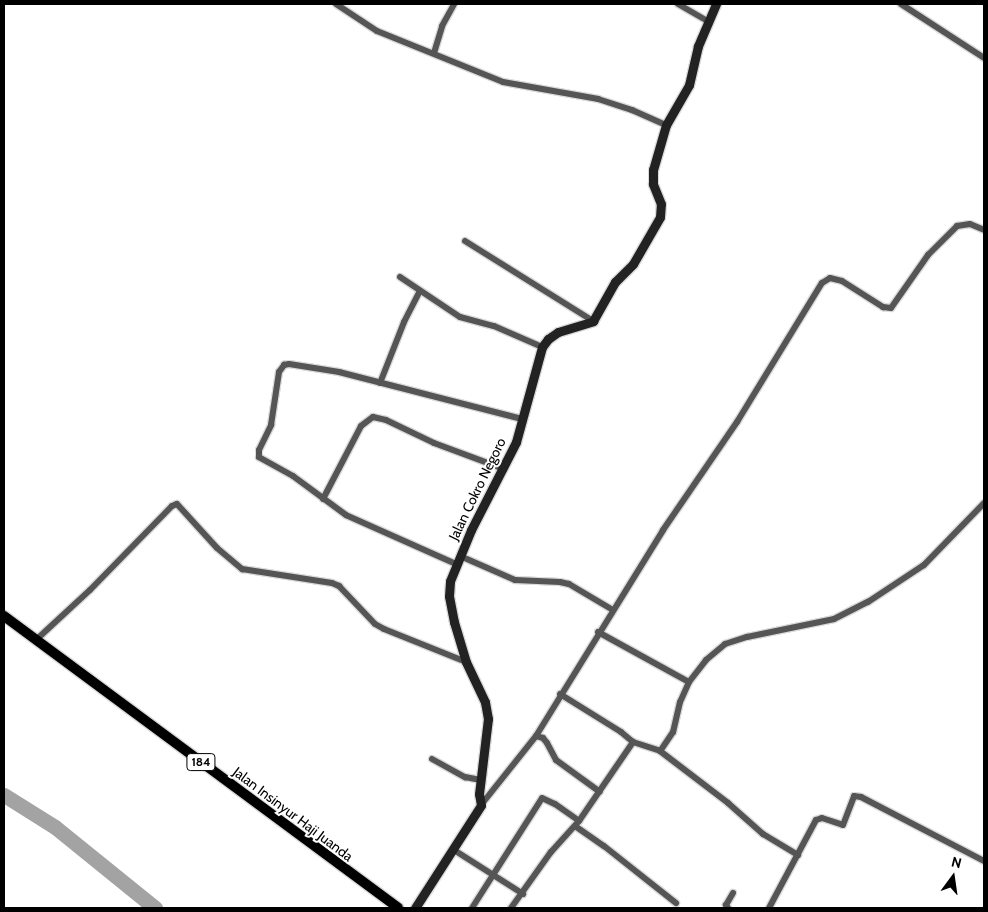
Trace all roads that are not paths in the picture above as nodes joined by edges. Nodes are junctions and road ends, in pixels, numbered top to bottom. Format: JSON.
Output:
{"nodes":[{"id":1,"x":336,"y":4,"type":"edge"},
{"id":2,"x":454,"y":4,"type":"edge"},
{"id":3,"x":678,"y":4,"type":"edge"},
{"id":4,"x":716,"y":4,"type":"edge"},
{"id":5,"x":901,"y":4,"type":"edge"},
{"id":6,"x":708,"y":22,"type":"junction"},
{"id":7,"x":434,"y":53,"type":"junction"},
{"id":8,"x":984,"y":58,"type":"edge"},
{"id":9,"x":666,"y":125,"type":"junction"},
{"id":10,"x":984,"y":230,"type":"edge"},
{"id":11,"x":466,"y":241,"type":"dead end"},
{"id":12,"x":400,"y":277,"type":"dead end"},
{"id":13,"x":420,"y":291,"type":"junction"},
{"id":14,"x":593,"y":321,"type":"junction"},
{"id":15,"x":542,"y":347,"type":"junction"},
{"id":16,"x":380,"y":383,"type":"junction"},
{"id":17,"x":522,"y":419,"type":"junction"},
{"id":18,"x":504,"y":469,"type":"junction"},
{"id":19,"x":323,"y":498,"type":"junction"},
{"id":20,"x":984,"y":503,"type":"edge"},
{"id":21,"x":458,"y":560,"type":"junction"},
{"id":22,"x":613,"y":610,"type":"junction"},
{"id":23,"x":4,"y":616,"type":"edge"},
{"id":24,"x":598,"y":632,"type":"junction"},
{"id":25,"x":37,"y":639,"type":"junction"},
{"id":26,"x":466,"y":662,"type":"junction"},
{"id":27,"x":689,"y":682,"type":"junction"},
{"id":28,"x":560,"y":694,"type":"junction"},
{"id":29,"x":536,"y":736,"type":"junction"},
{"id":30,"x":633,"y":742,"type":"junction"},
{"id":31,"x":660,"y":751,"type":"junction"},
{"id":32,"x":432,"y":759,"type":"dead end"},
{"id":33,"x":481,"y":780,"type":"junction"},
{"id":34,"x":600,"y":792,"type":"junction"},
{"id":35,"x":481,"y":805,"type":"junction"},
{"id":36,"x":577,"y":824,"type":"junction"},
{"id":37,"x":454,"y":850,"type":"junction"},
{"id":38,"x":798,"y":855,"type":"junction"},
{"id":39,"x":984,"y":861,"type":"edge"},
{"id":40,"x":492,"y":876,"type":"junction"},
{"id":41,"x":733,"y":893,"type":"dead end"},
{"id":42,"x":523,"y":894,"type":"junction"},
{"id":43,"x":676,"y":903,"type":"dead end"},
{"id":44,"x":398,"y":908,"type":"edge"},
{"id":45,"x":415,"y":908,"type":"edge"},
{"id":46,"x":472,"y":908,"type":"edge"},
{"id":47,"x":511,"y":908,"type":"edge"},
{"id":48,"x":728,"y":908,"type":"edge"},
{"id":49,"x":769,"y":908,"type":"edge"}],
"edges":[{"from":1,"to":7,"type":"street"},
{"from":2,"to":7,"type":"street"},
{"from":3,"to":6,"type":"street"},
{"from":4,"to":6,"type":"street"},
{"from":5,"to":8,"type":"street"},
{"from":6,"to":9,"type":"street"},
{"from":7,"to":9,"type":"street"},
{"from":9,"to":14,"type":"street"},
{"from":10,"to":22,"type":"street"},
{"from":11,"to":14,"type":"street"},
{"from":12,"to":13,"type":"street"},
{"from":13,"to":15,"type":"street"},
{"from":13,"to":16,"type":"street"},
{"from":14,"to":15,"type":"street"},
{"from":15,"to":17,"type":"street","name":"Jalan Cokro Negoro"},
{"from":16,"to":17,"type":"street"},
{"from":16,"to":19,"type":"street"},
{"from":17,"to":18,"type":"street","name":"Jalan Cokro Negoro"},
{"from":18,"to":19,"type":"street"},
{"from":18,"to":21,"type":"street","name":"Jalan Cokro Negoro"},
{"from":19,"to":21,"type":"street"},
{"from":20,"to":27,"type":"street"},
{"from":21,"to":22,"type":"street"},
{"from":21,"to":26,"type":"street","name":"Jalan Cokro Negoro"},
{"from":22,"to":24,"type":"street"},
{"from":23,"to":25,"type":"main road","name":"Jalan Insinyur Haji Juanda","number":"184"},
{"from":24,"to":27,"type":"street"},
{"from":24,"to":28,"type":"street"},
{"from":25,"to":26,"type":"street"},
{"from":25,"to":44,"type":"main road","name":"Jalan Insinyur Haji Juanda","number":"184"},
{"from":26,"to":33,"type":"street","name":"Jalan Cokro Negoro"},
{"from":27,"to":31,"type":"street"},
{"from":28,"to":29,"type":"street"},
{"from":28,"to":30,"type":"street"},
{"from":29,"to":34,"type":"street"},
{"from":29,"to":35,"type":"street"},
{"from":30,"to":31,"type":"street"},
{"from":30,"to":34,"type":"street"},
{"from":31,"to":38,"type":"street"},
{"from":32,"to":33,"type":"street"},
{"from":33,"to":35,"type":"street","name":"Jalan Cokro Negoro"},
{"from":34,"to":36,"type":"street"},
{"from":35,"to":37,"type":"street"},
{"from":36,"to":40,"type":"street"},
{"from":36,"to":42,"type":"street"},
{"from":36,"to":43,"type":"street"},
{"from":37,"to":40,"type":"street"},
{"from":37,"to":45,"type":"street"},
{"from":38,"to":39,"type":"street"},
{"from":38,"to":49,"type":"street"},
{"from":40,"to":42,"type":"street"},
{"from":40,"to":46,"type":"street"},
{"from":41,"to":48,"type":"street"},
{"from":42,"to":47,"type":"street"}]}
